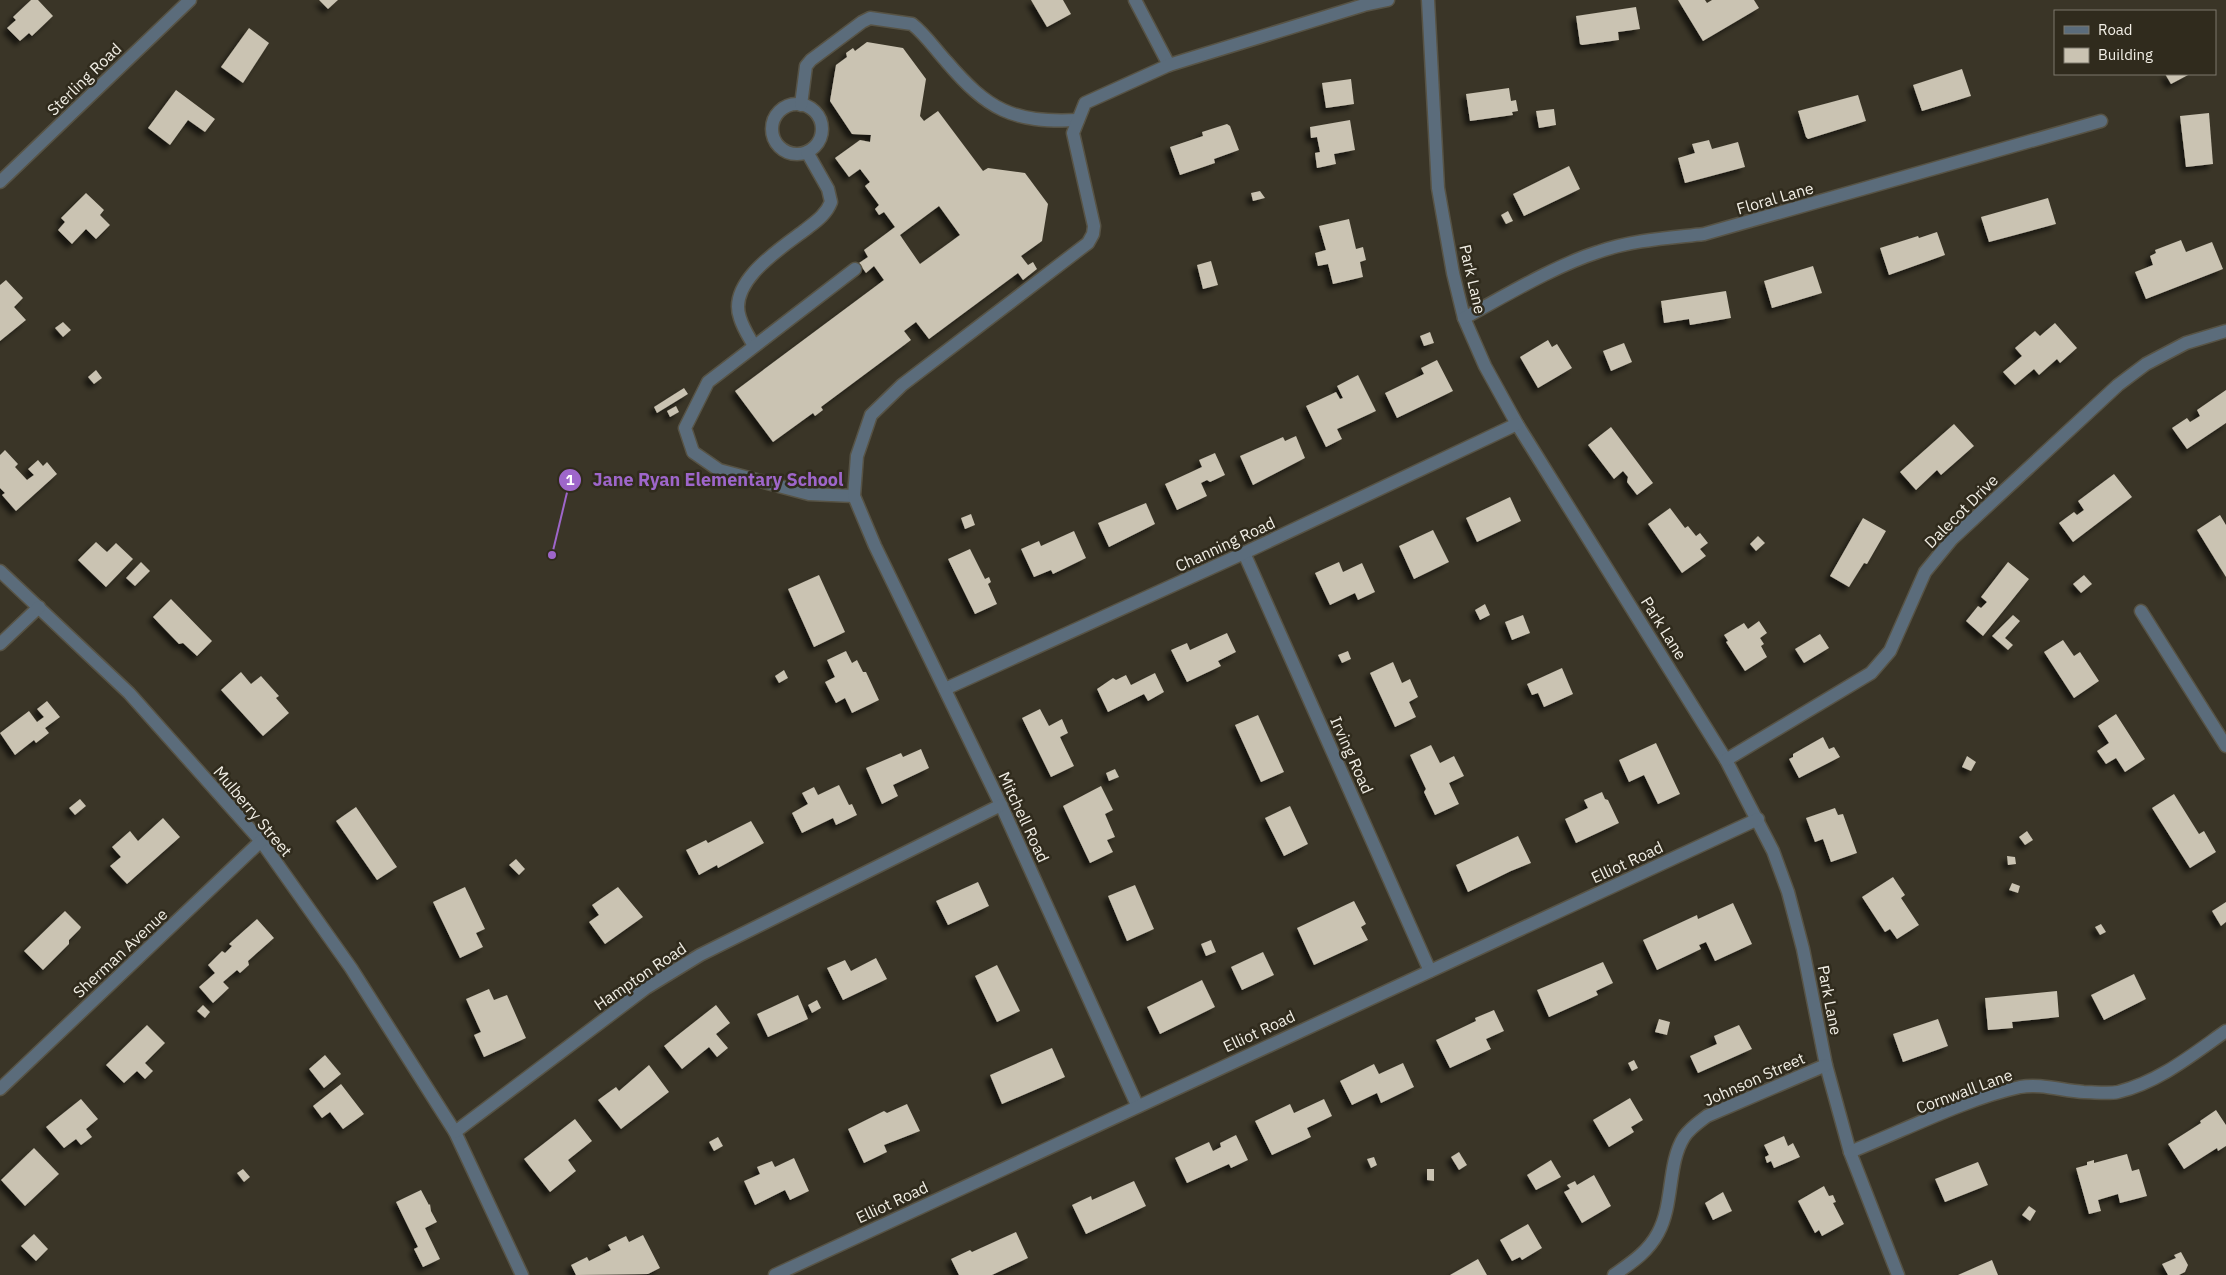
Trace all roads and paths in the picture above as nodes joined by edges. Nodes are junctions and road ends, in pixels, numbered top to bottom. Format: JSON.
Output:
{"nodes":[{"id":1,"x":190,"y":0,"type":"edge"},
{"id":2,"x":1134,"y":0,"type":"edge"},
{"id":3,"x":1388,"y":0,"type":"edge"},
{"id":4,"x":1428,"y":0,"type":"edge"},
{"id":5,"x":1169,"y":65,"type":"junction"},
{"id":6,"x":801,"y":105,"type":"junction"},
{"id":7,"x":1078,"y":120,"type":"junction"},
{"id":8,"x":2101,"y":121,"type":"dead end"},
{"id":9,"x":807,"y":152,"type":"junction"},
{"id":10,"x":0,"y":182,"type":"edge"},
{"id":11,"x":855,"y":269,"type":"dead end"},
{"id":12,"x":1464,"y":318,"type":"junction"},
{"id":13,"x":2226,"y":331,"type":"edge"},
{"id":14,"x":754,"y":346,"type":"junction"},
{"id":15,"x":1517,"y":424,"type":"junction"},
{"id":16,"x":854,"y":496,"type":"junction"},
{"id":17,"x":1244,"y":553,"type":"junction"},
{"id":18,"x":0,"y":572,"type":"edge"},
{"id":19,"x":39,"y":606,"type":"junction"},
{"id":20,"x":2142,"y":610,"type":"dead end"},
{"id":21,"x":0,"y":644,"type":"edge"},
{"id":22,"x":945,"y":689,"type":"junction"},
{"id":23,"x":2226,"y":746,"type":"edge"},
{"id":24,"x":1726,"y":760,"type":"junction"},
{"id":25,"x":1001,"y":805,"type":"junction"},
{"id":26,"x":1758,"y":819,"type":"junction"},
{"id":27,"x":261,"y":841,"type":"junction"},
{"id":28,"x":1430,"y":971,"type":"junction"},
{"id":29,"x":2226,"y":1031,"type":"edge"},
{"id":30,"x":1826,"y":1065,"type":"junction"},
{"id":31,"x":0,"y":1089,"type":"edge"},
{"id":32,"x":1137,"y":1105,"type":"junction"},
{"id":33,"x":455,"y":1132,"type":"junction"},
{"id":34,"x":1850,"y":1152,"type":"junction"},
{"id":35,"x":522,"y":1275,"type":"edge"},
{"id":36,"x":775,"y":1275,"type":"edge"},
{"id":37,"x":1614,"y":1275,"type":"edge"},
{"id":38,"x":1898,"y":1275,"type":"edge"}],
"edges":[{"from":1,"to":10,"type":"street","name":"Sterling Road"},
{"from":2,"to":5,"type":"street"},
{"from":3,"to":5,"type":"street"},
{"from":4,"to":12,"type":"street","name":"Park Lane"},
{"from":5,"to":7,"type":"street"},
{"from":6,"to":7,"type":"street"},
{"from":6,"to":9,"type":"street"},
{"from":6,"to":9,"type":"street"},
{"from":7,"to":16,"type":"street"},
{"from":8,"to":12,"type":"street","name":"Floral Lane"},
{"from":9,"to":14,"type":"street"},
{"from":11,"to":14,"type":"street"},
{"from":12,"to":15,"type":"street","name":"Park Lane"},
{"from":13,"to":24,"type":"street","name":"Dalecot Drive"},
{"from":14,"to":16,"type":"street"},
{"from":15,"to":17,"type":"street","name":"Channing Road"},
{"from":15,"to":24,"type":"street","name":"Park Lane"},
{"from":16,"to":22,"type":"street","name":"Mitchell Road"},
{"from":17,"to":22,"type":"street","name":"Channing Road"},
{"from":17,"to":28,"type":"street","name":"Irving Road"},
{"from":18,"to":19,"type":"street","name":"Mulberry Street"},
{"from":19,"to":21,"type":"street"},
{"from":19,"to":27,"type":"street","name":"Mulberry Street"},
{"from":20,"to":23,"type":"street"},
{"from":22,"to":25,"type":"street","name":"Mitchell Road"},
{"from":24,"to":26,"type":"street","name":"Park Lane"},
{"from":25,"to":32,"type":"street","name":"Mitchell Road"},
{"from":25,"to":33,"type":"street","name":"Hampton Road"},
{"from":26,"to":28,"type":"street","name":"Elliot Road"},
{"from":26,"to":30,"type":"street","name":"Park Lane"},
{"from":27,"to":31,"type":"street","name":"Sherman Avenue"},
{"from":27,"to":33,"type":"street","name":"Mulberry Street"},
{"from":28,"to":32,"type":"street","name":"Elliot Road"},
{"from":29,"to":34,"type":"street","name":"Cornwall Lane"},
{"from":30,"to":34,"type":"street","name":"Park Lane"},
{"from":30,"to":37,"type":"street","name":"Johnson Street"},
{"from":32,"to":36,"type":"street","name":"Elliot Road"},
{"from":33,"to":35,"type":"street"},
{"from":34,"to":38,"type":"street","name":"Park Lane"}]}
